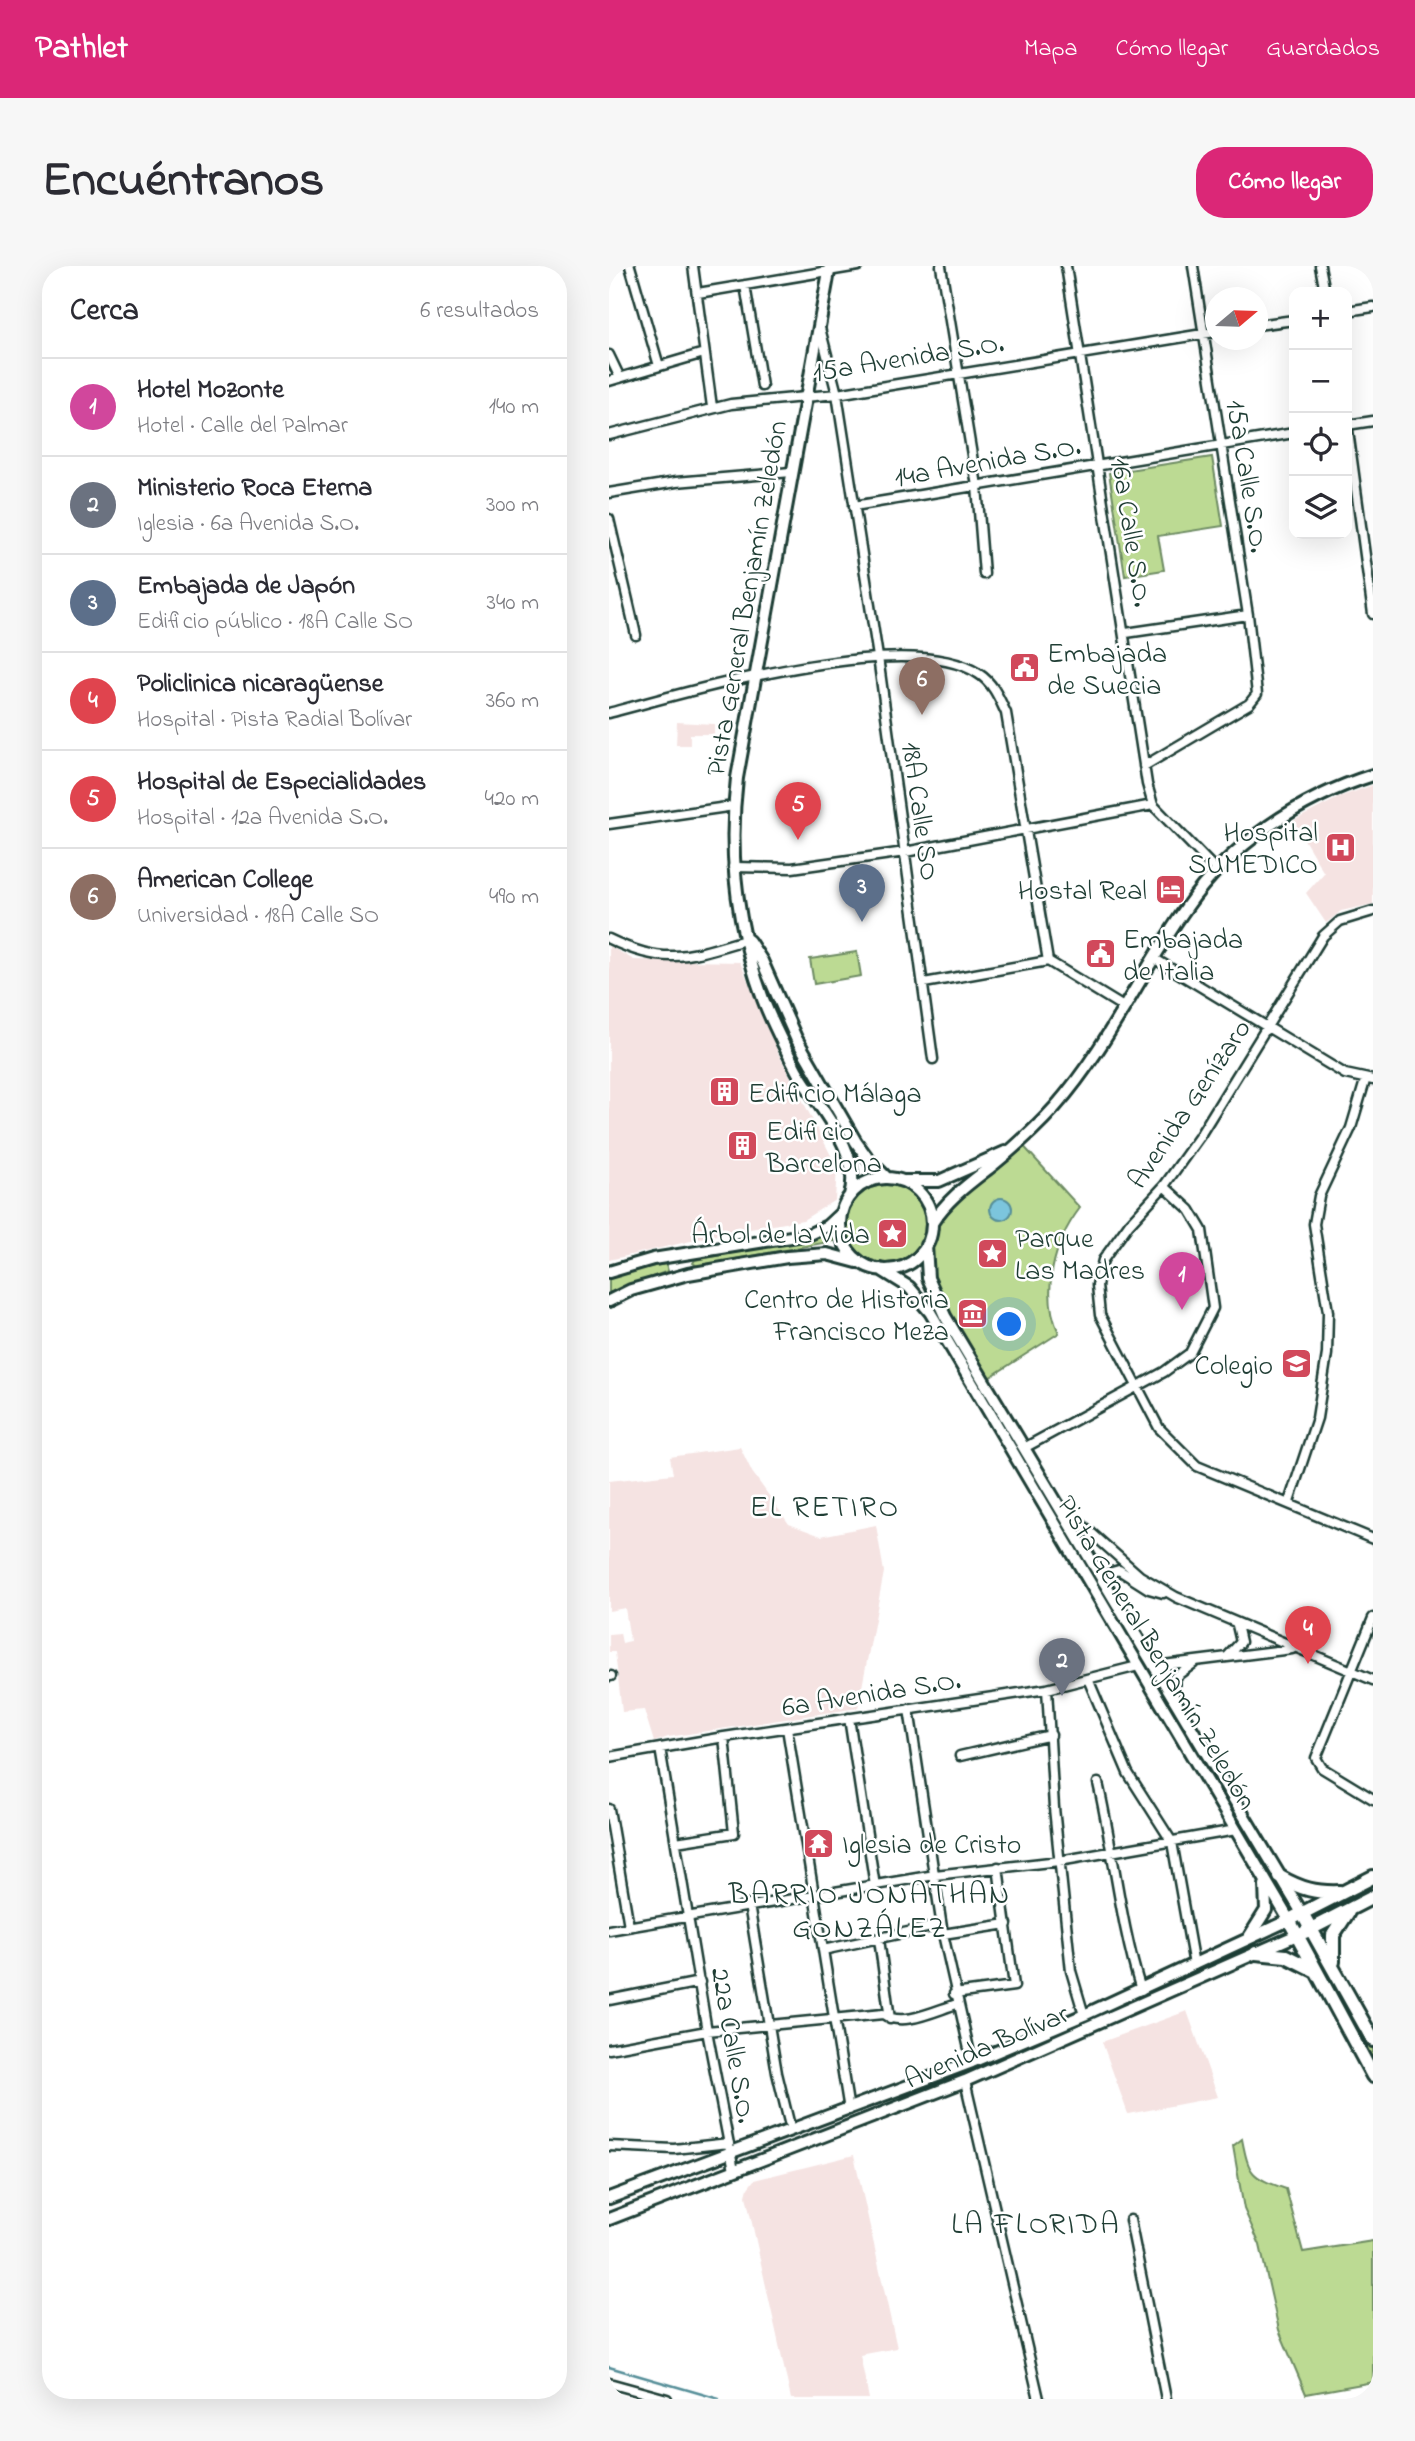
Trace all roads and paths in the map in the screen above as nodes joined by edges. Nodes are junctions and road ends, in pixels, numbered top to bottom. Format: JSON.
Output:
{"nodes":[{"id":1,"x":630,"y":266,"type":"edge"},
{"id":2,"x":694,"y":266,"type":"edge"},
{"id":3,"x":858,"y":266,"type":"edge"},
{"id":4,"x":941,"y":266,"type":"edge"},
{"id":5,"x":1066,"y":266,"type":"edge"},
{"id":6,"x":1193,"y":266,"type":"edge"},
{"id":7,"x":1320,"y":266,"type":"edge"},
{"id":8,"x":829,"y":268,"type":"edge"},
{"id":9,"x":745,"y":285,"type":"junction"},
{"id":10,"x":1324,"y":287,"type":"edge"},
{"id":11,"x":698,"y":293,"type":"junction"},
{"id":12,"x":1373,"y":307,"type":"edge"},
{"id":13,"x":1352,"y":311,"type":"edge"},
{"id":14,"x":1289,"y":321,"type":"edge"},
{"id":15,"x":819,"y":322,"type":"junction"},
{"id":16,"x":1268,"y":324,"type":"edge"},
{"id":17,"x":1203,"y":334,"type":"junction"},
{"id":18,"x":1080,"y":352,"type":"junction"},
{"id":19,"x":704,"y":354,"type":"junction"},
{"id":20,"x":609,"y":355,"type":"edge"},
{"id":21,"x":660,"y":366,"type":"junction"},
{"id":22,"x":960,"y":372,"type":"junction"},
{"id":23,"x":620,"y":378,"type":"junction"},
{"id":24,"x":609,"y":381,"type":"edge"},
{"id":25,"x":762,"y":386,"type":"dead end"},
{"id":26,"x":837,"y":394,"type":"junction"},
{"id":27,"x":807,"y":395,"type":"junction"},
{"id":28,"x":712,"y":407,"type":"junction"},
{"id":29,"x":1373,"y":421,"type":"edge"},
{"id":30,"x":1352,"y":423,"type":"edge"},
{"id":31,"x":1289,"y":434,"type":"edge"},
{"id":32,"x":609,"y":435,"type":"edge"},
{"id":33,"x":1221,"y":444,"type":"junction"},
{"id":34,"x":1352,"y":461,"type":"edge"},
{"id":35,"x":1099,"y":464,"type":"junction"},
{"id":36,"x":791,"y":472,"type":"junction"},
{"id":37,"x":977,"y":486,"type":"junction"},
{"id":38,"x":609,"y":493,"type":"edge"},
{"id":39,"x":853,"y":506,"type":"junction"},
{"id":40,"x":609,"y":519,"type":"edge"},
{"id":41,"x":984,"y":573,"type":"dead end"},
{"id":42,"x":1373,"y":614,"type":"edge"},
{"id":43,"x":1248,"y":615,"type":"junction"},
{"id":44,"x":1126,"y":633,"type":"junction"},
{"id":45,"x":636,"y":635,"type":"dead end"},
{"id":46,"x":878,"y":657,"type":"junction"},
{"id":47,"x":755,"y":676,"type":"junction"},
{"id":48,"x":609,"y":713,"type":"edge"},
{"id":49,"x":1144,"y":766,"type":"junction"},
{"id":50,"x":1373,"y":775,"type":"edge"},
{"id":51,"x":1153,"y":805,"type":"junction"},
{"id":52,"x":734,"y":806,"type":"junction"},
{"id":53,"x":609,"y":824,"type":"edge"},
{"id":54,"x":1027,"y":828,"type":"junction"},
{"id":55,"x":905,"y":852,"type":"junction"},
{"id":56,"x":733,"y":867,"type":"junction"},
{"id":57,"x":1216,"y":870,"type":"junction"},
{"id":58,"x":1373,"y":911,"type":"edge"},
{"id":59,"x":609,"y":939,"type":"edge"},
{"id":60,"x":748,"y":939,"type":"junction"},
{"id":61,"x":1155,"y":959,"type":"junction"},
{"id":62,"x":1048,"y":961,"type":"junction"},
{"id":63,"x":924,"y":983,"type":"junction"},
{"id":64,"x":1125,"y":1008,"type":"junction"},
{"id":65,"x":1266,"y":1027,"type":"junction"},
{"id":66,"x":933,"y":1059,"type":"dead end"},
{"id":67,"x":1369,"y":1081,"type":"edge"},
{"id":68,"x":1008,"y":1151,"type":"junction"},
{"id":69,"x":887,"y":1178,"type":"junction"},
{"id":70,"x":901,"y":1180,"type":"junction"},
{"id":71,"x":1164,"y":1186,"type":"junction"},
{"id":72,"x":851,"y":1195,"type":"junction"},
{"id":73,"x":841,"y":1213,"type":"junction"},
{"id":74,"x":932,"y":1223,"type":"junction"},
{"id":75,"x":926,"y":1245,"type":"junction"},
{"id":76,"x":867,"y":1265,"type":"junction"},
{"id":77,"x":880,"y":1269,"type":"junction"},
{"id":78,"x":609,"y":1272,"type":"edge"},
{"id":79,"x":609,"y":1301,"type":"edge"},
{"id":80,"x":962,"y":1368,"type":"junction"},
{"id":81,"x":1138,"y":1385,"type":"junction"},
{"id":82,"x":1008,"y":1446,"type":"junction"},
{"id":83,"x":1024,"y":1448,"type":"junction"},
{"id":84,"x":1057,"y":1502,"type":"junction"},
{"id":85,"x":1289,"y":1502,"type":"junction"},
{"id":86,"x":1373,"y":1539,"type":"edge"},
{"id":87,"x":1103,"y":1582,"type":"junction"},
{"id":88,"x":1091,"y":1587,"type":"junction"},
{"id":89,"x":1176,"y":1597,"type":"junction"},
{"id":90,"x":1103,"y":1598,"type":"junction"},
{"id":91,"x":1373,"y":1618,"type":"edge"},
{"id":92,"x":1117,"y":1620,"type":"junction"},
{"id":93,"x":1237,"y":1625,"type":"junction"},
{"id":94,"x":1124,"y":1642,"type":"junction"},
{"id":95,"x":1299,"y":1649,"type":"junction"},
{"id":96,"x":1226,"y":1657,"type":"junction"},
{"id":97,"x":1201,"y":1660,"type":"junction"},
{"id":98,"x":1138,"y":1666,"type":"junction"},
{"id":99,"x":1155,"y":1666,"type":"junction"},
{"id":100,"x":1352,"y":1671,"type":"junction"},
{"id":101,"x":1088,"y":1679,"type":"junction"},
{"id":102,"x":1373,"y":1680,"type":"edge"},
{"id":103,"x":1047,"y":1689,"type":"junction"},
{"id":104,"x":1174,"y":1699,"type":"junction"},
{"id":105,"x":909,"y":1709,"type":"junction"},
{"id":106,"x":849,"y":1718,"type":"junction"},
{"id":107,"x":787,"y":1728,"type":"junction"},
{"id":108,"x":1193,"y":1733,"type":"junction"},
{"id":109,"x":1051,"y":1735,"type":"junction"},
{"id":110,"x":724,"y":1737,"type":"junction"},
{"id":111,"x":660,"y":1748,"type":"junction"},
{"id":112,"x":960,"y":1756,"type":"dead end"},
{"id":113,"x":609,"y":1757,"type":"edge"},
{"id":114,"x":1098,"y":1783,"type":"dead end"},
{"id":115,"x":1373,"y":1799,"type":"edge"},
{"id":116,"x":609,"y":1809,"type":"edge"},
{"id":117,"x":1235,"y":1830,"type":"junction"},
{"id":118,"x":676,"y":1842,"type":"junction"},
{"id":119,"x":1172,"y":1842,"type":"junction"},
{"id":120,"x":1114,"y":1852,"type":"junction"},
{"id":121,"x":1059,"y":1861,"type":"junction"},
{"id":122,"x":999,"y":1867,"type":"junction"},
{"id":123,"x":935,"y":1875,"type":"junction"},
{"id":124,"x":1280,"y":1877,"type":"junction"},
{"id":125,"x":1373,"y":1877,"type":"edge"},
{"id":126,"x":1264,"y":1878,"type":"junction"},
{"id":127,"x":875,"y":1886,"type":"junction"},
{"id":128,"x":1344,"y":1892,"type":"junction"},
{"id":129,"x":814,"y":1895,"type":"junction"},
{"id":130,"x":1373,"y":1897,"type":"edge"},
{"id":131,"x":749,"y":1905,"type":"junction"},
{"id":132,"x":1350,"y":1909,"type":"junction"},
{"id":133,"x":1302,"y":1913,"type":"junction"},
{"id":134,"x":689,"y":1915,"type":"junction"},
{"id":135,"x":1289,"y":1920,"type":"junction"},
{"id":136,"x":1007,"y":1924,"type":"junction"},
{"id":137,"x":629,"y":1927,"type":"junction"},
{"id":138,"x":942,"y":1929,"type":"junction"},
{"id":139,"x":1311,"y":1929,"type":"junction"},
{"id":140,"x":609,"y":1930,"type":"edge"},
{"id":141,"x":1297,"y":1936,"type":"junction"},
{"id":142,"x":1247,"y":1939,"type":"junction"},
{"id":143,"x":879,"y":1940,"type":"junction"},
{"id":144,"x":823,"y":1950,"type":"junction"},
{"id":145,"x":1256,"y":1953,"type":"junction"},
{"id":146,"x":1194,"y":1965,"type":"junction"},
{"id":147,"x":1335,"y":1969,"type":"junction"},
{"id":148,"x":1319,"y":1974,"type":"junction"},
{"id":149,"x":700,"y":1982,"type":"junction"},
{"id":150,"x":1141,"y":1990,"type":"junction"},
{"id":151,"x":1346,"y":1992,"type":"junction"},
{"id":152,"x":954,"y":1994,"type":"junction"},
{"id":153,"x":609,"y":2000,"type":"edge"},
{"id":154,"x":957,"y":2004,"type":"junction"},
{"id":155,"x":1084,"y":2015,"type":"junction"},
{"id":156,"x":834,"y":2019,"type":"junction"},
{"id":157,"x":890,"y":2019,"type":"junction"},
{"id":158,"x":771,"y":2024,"type":"junction"},
{"id":159,"x":1373,"y":2026,"type":"edge"},
{"id":160,"x":707,"y":2031,"type":"junction"},
{"id":161,"x":1373,"y":2040,"type":"edge"},
{"id":162,"x":609,"y":2049,"type":"edge"},
{"id":163,"x":972,"y":2062,"type":"junction"},
{"id":164,"x":1373,"y":2076,"type":"edge"},
{"id":165,"x":965,"y":2081,"type":"junction"},
{"id":166,"x":849,"y":2110,"type":"junction"},
{"id":167,"x":789,"y":2122,"type":"dead end"},
{"id":168,"x":609,"y":2146,"type":"edge"},
{"id":169,"x":730,"y":2148,"type":"junction"},
{"id":170,"x":734,"y":2170,"type":"junction"},
{"id":171,"x":609,"y":2198,"type":"edge"},
{"id":172,"x":609,"y":2219,"type":"edge"},
{"id":173,"x":1130,"y":2220,"type":"dead end"},
{"id":174,"x":609,"y":2383,"type":"edge"},
{"id":175,"x":645,"y":2396,"type":"edge"},
{"id":176,"x":667,"y":2399,"type":"edge"},
{"id":177,"x":1039,"y":2399,"type":"edge"},
{"id":178,"x":1166,"y":2399,"type":"edge"}],
"edges":[{"from":1,"to":21,"type":"street"},
{"from":2,"to":11,"type":"street"},
{"from":3,"to":8,"type":"street"},
{"from":4,"to":22,"type":"street"},
{"from":5,"to":18,"type":"street","name":"16a Calle S.O."},
{"from":6,"to":17,"type":"street","name":"15a Calle S.O."},
{"from":7,"to":10,"type":"street"},
{"from":8,"to":9,"type":"street"},
{"from":8,"to":15,"type":"main road","name":"Pista General Benjamín Zeledón"},
{"from":9,"to":11,"type":"street"},
{"from":9,"to":25,"type":"street"},
{"from":11,"to":19,"type":"street"},
{"from":12,"to":13,"type":"street"},
{"from":14,"to":16,"type":"street"},
{"from":15,"to":26,"type":"street","name":"18A Calle SO"},
{"from":15,"to":27,"type":"main road","name":"Pista General Benjamín Zeledón"},
{"from":17,"to":18,"type":"street","name":"15a Avenida S.O."},
{"from":17,"to":33,"type":"street","name":"15a Calle S.O."},
{"from":18,"to":22,"type":"street","name":"15a Avenida S.O."},
{"from":18,"to":35,"type":"street","name":"16a Calle S.O."},
{"from":19,"to":21,"type":"street"},
{"from":19,"to":28,"type":"street"},
{"from":20,"to":23,"type":"street"},
{"from":21,"to":23,"type":"street"},
{"from":22,"to":26,"type":"street","name":"15a Avenida S.O."},
{"from":22,"to":37,"type":"street"},
{"from":23,"to":24,"type":"street"},
{"from":26,"to":27,"type":"street","name":"15a Avenida S.O."},
{"from":26,"to":39,"type":"street","name":"18A Calle SO"},
{"from":27,"to":28,"type":"street","name":"15a Avenida S.O."},
{"from":27,"to":36,"type":"main road","name":"Pista General Benjamín Zeledón"},
{"from":28,"to":32,"type":"street","name":"15a Avenida S.O."},
{"from":29,"to":30,"type":"street"},
{"from":31,"to":33,"type":"street","name":"14a Avenida S.O."},
{"from":33,"to":35,"type":"street","name":"14a Avenida S.O."},
{"from":33,"to":43,"type":"street","name":"15a Calle S.O."},
{"from":34,"to":42,"type":"street"},
{"from":35,"to":37,"type":"street","name":"14a Avenida S.O."},
{"from":35,"to":44,"type":"street","name":"16a Calle S.O."},
{"from":36,"to":38,"type":"street"},
{"from":36,"to":47,"type":"main road","name":"Pista General Benjamín Zeledón"},
{"from":37,"to":39,"type":"street","name":"14a Avenida S.O."},
{"from":37,"to":41,"type":"street"},
{"from":39,"to":46,"type":"street","name":"18A Calle SO"},
{"from":40,"to":45,"type":"street"},
{"from":43,"to":44,"type":"street"},
{"from":43,"to":49,"type":"street","name":"15a Calle S.O."},
{"from":44,"to":49,"type":"street","name":"16a Calle S.O."},
{"from":46,"to":47,"type":"street"},
{"from":46,"to":54,"type":"street"},
{"from":46,"to":55,"type":"street","name":"18A Calle SO"},
{"from":47,"to":48,"type":"street"},
{"from":47,"to":52,"type":"main road","name":"Pista General Benjamín Zeledón"},
{"from":49,"to":51,"type":"street","name":"16a Calle S.O."},
{"from":50,"to":57,"type":"main road"},
{"from":51,"to":54,"type":"street"},
{"from":51,"to":57,"type":"street"},
{"from":52,"to":53,"type":"street"},
{"from":52,"to":56,"type":"main road","name":"Pista General Benjamín Zeledón"},
{"from":54,"to":55,"type":"street"},
{"from":54,"to":62,"type":"street"},
{"from":55,"to":56,"type":"street"},
{"from":55,"to":63,"type":"street","name":"18A Calle SO"},
{"from":56,"to":60,"type":"main road","name":"Pista General Benjamín Zeledón"},
{"from":57,"to":61,"type":"main road"},
{"from":58,"to":65,"type":"street","name":"Avenida Genízaro"},
{"from":59,"to":60,"type":"street"},
{"from":60,"to":69,"type":"main road","name":"Pista General Benjamín Zeledón"},
{"from":60,"to":72,"type":"main road","name":"Pista General Benjamín Zeledón"},
{"from":61,"to":64,"type":"main road"},
{"from":61,"to":65,"type":"street"},
{"from":62,"to":63,"type":"street"},
{"from":62,"to":64,"type":"street"},
{"from":63,"to":66,"type":"street","name":"18A Calle SO"},
{"from":64,"to":68,"type":"main road"},
{"from":65,"to":67,"type":"street"},
{"from":65,"to":71,"type":"street","name":"Avenida Genízaro"},
{"from":67,"to":85,"type":"street"},
{"from":68,"to":70,"type":"main road"},
{"from":68,"to":74,"type":"main road"},
{"from":69,"to":70,"type":"main road"},
{"from":69,"to":72,"type":"main road"},
{"from":70,"to":74,"type":"main road"},
{"from":71,"to":81,"type":"street","name":"Avenida Genízaro"},
{"from":71,"to":81,"type":"street"},
{"from":72,"to":73,"type":"main road"},
{"from":73,"to":76,"type":"main road"},
{"from":73,"to":78,"type":"main road"},
{"from":74,"to":75,"type":"main road"},
{"from":75,"to":77,"type":"main road"},
{"from":75,"to":83,"type":"main road","name":"Pista General Benjamín Zeledón"},
{"from":76,"to":77,"type":"main road"},
{"from":76,"to":79,"type":"main road"},
{"from":77,"to":80,"type":"main road","name":"Pista General Benjamín Zeledón"},
{"from":80,"to":82,"type":"main road","name":"Pista General Benjamín Zeledón"},
{"from":80,"to":83,"type":"main road"},
{"from":81,"to":83,"type":"street"},
{"from":81,"to":85,"type":"street","name":"Avenida Genízaro"},
{"from":82,"to":84,"type":"main road"},
{"from":82,"to":88,"type":"main road","name":"Pista General Benjamín Zeledón"},
{"from":83,"to":84,"type":"main road","name":"Pista General Benjamín Zeledón"},
{"from":84,"to":87,"type":"main road","name":"Pista General Benjamín Zeledón"},
{"from":84,"to":89,"type":"street"},
{"from":85,"to":86,"type":"street","name":"Avenida Genízaro"},
{"from":87,"to":89,"type":"street"},
{"from":87,"to":90,"type":"main road"},
{"from":87,"to":99,"type":"main road","name":"Pista General Benjamín Zeledón"},
{"from":88,"to":90,"type":"main road"},
{"from":88,"to":94,"type":"main road","name":"Pista General Benjamín Zeledón"},
{"from":89,"to":93,"type":"street"},
{"from":90,"to":92,"type":"main road"},
{"from":91,"to":100,"type":"street"},
{"from":92,"to":94,"type":"main road"},
{"from":92,"to":99,"type":"main road"},
{"from":93,"to":95,"type":"street"},
{"from":93,"to":96,"type":"street"},
{"from":94,"to":98,"type":"main road","name":"Pista General Benjamín Zeledón"},
{"from":95,"to":96,"type":"street"},
{"from":95,"to":100,"type":"street"},
{"from":96,"to":97,"type":"street"},
{"from":97,"to":99,"type":"street"},
{"from":97,"to":104,"type":"street"},
{"from":98,"to":101,"type":"street","name":"6a Avenida S.O."},
{"from":98,"to":108,"type":"main road"},
{"from":98,"to":117,"type":"main road","name":"Pista General Benjamín Zeledón"},
{"from":99,"to":104,"type":"main road","name":"Pista General Benjamín Zeledón"},
{"from":100,"to":102,"type":"street"},
{"from":100,"to":115,"type":"street"},
{"from":101,"to":103,"type":"street","name":"6a Avenida S.O."},
{"from":101,"to":119,"type":"street"},
{"from":103,"to":105,"type":"street","name":"6a Avenida S.O."},
{"from":103,"to":109,"type":"street"},
{"from":104,"to":108,"type":"main road","name":"Pista General Benjamín Zeledón"},
{"from":105,"to":106,"type":"street","name":"6a Avenida S.O."},
{"from":105,"to":123,"type":"street"},
{"from":106,"to":107,"type":"street","name":"6a Avenida S.O."},
{"from":106,"to":127,"type":"street"},
{"from":107,"to":110,"type":"street","name":"6a Avenida S.O."},
{"from":107,"to":129,"type":"street"},
{"from":108,"to":124,"type":"main road","name":"Pista General Benjamín Zeledón"},
{"from":109,"to":112,"type":"street"},
{"from":109,"to":121,"type":"street"},
{"from":110,"to":111,"type":"street","name":"6a Avenida S.O."},
{"from":110,"to":118,"type":"street"},
{"from":111,"to":113,"type":"street","name":"6a Avenida S.O."},
{"from":111,"to":118,"type":"street","name":"22a Calle S.O."},
{"from":114,"to":120,"type":"street"},
{"from":116,"to":137,"type":"street"},
{"from":117,"to":119,"type":"street"},
{"from":117,"to":126,"type":"main road","name":"Pista General Benjamín Zeledón"},
{"from":118,"to":134,"type":"street","name":"22a Calle S.O."},
{"from":119,"to":120,"type":"street"},
{"from":119,"to":146,"type":"street"},
{"from":120,"to":121,"type":"street"},
{"from":120,"to":150,"type":"street"},
{"from":121,"to":122,"type":"street"},
{"from":121,"to":155,"type":"street"},
{"from":122,"to":123,"type":"street"},
{"from":122,"to":136,"type":"street"},
{"from":123,"to":127,"type":"street"},
{"from":123,"to":138,"type":"street"},
{"from":124,"to":128,"type":"highway"},
{"from":124,"to":133,"type":"main road","name":"Pista General Benjamín Zeledón"},
{"from":125,"to":128,"type":"highway","name":"Avenida Bolívar"},
{"from":126,"to":135,"type":"main road","name":"Pista General Benjamín Zeledón"},
{"from":126,"to":142,"type":"main road"},
{"from":127,"to":129,"type":"street"},
{"from":128,"to":133,"type":"highway","name":"Avenida Bolívar"},
{"from":129,"to":131,"type":"street"},
{"from":129,"to":144,"type":"street"},
{"from":130,"to":132,"type":"highway","name":"Avenida Bolívar"},
{"from":131,"to":134,"type":"street"},
{"from":131,"to":158,"type":"street"},
{"from":132,"to":139,"type":"highway","name":"Avenida Bolívar"},
{"from":132,"to":147,"type":"highway"},
{"from":133,"to":135,"type":"highway","name":"Avenida Bolívar"},
{"from":133,"to":139,"type":"highway","name":"Pista General Benjamín Zeledón"},
{"from":134,"to":137,"type":"street"},
{"from":134,"to":149,"type":"street","name":"22a Calle S.O."},
{"from":135,"to":141,"type":"highway","name":"Pista General Benjamín Zeledón"},
{"from":135,"to":142,"type":"main road","name":"Avenida Bolívar"},
{"from":136,"to":138,"type":"street"},
{"from":136,"to":152,"type":"street"},
{"from":137,"to":140,"type":"street"},
{"from":138,"to":143,"type":"street"},
{"from":138,"to":152,"type":"street"},
{"from":139,"to":141,"type":"highway","name":"Avenida Bolívar"},
{"from":139,"to":147,"type":"highway","name":"Pista General Benjamín Zeledón"},
{"from":141,"to":145,"type":"main road","name":"Avenida Bolívar"},
{"from":141,"to":148,"type":"highway","name":"Pista General Benjamín Zeledón"},
{"from":142,"to":146,"type":"main road","name":"Avenida Bolívar"},
{"from":143,"to":144,"type":"street"},
{"from":143,"to":157,"type":"street"},
{"from":144,"to":156,"type":"street"},
{"from":145,"to":148,"type":"highway"},
{"from":145,"to":165,"type":"main road","name":"Avenida Bolívar"},
{"from":146,"to":150,"type":"main road","name":"Avenida Bolívar"},
{"from":147,"to":151,"type":"highway","name":"Pista General Benjamín Zeledón"},
{"from":148,"to":164,"type":"highway","name":"Pista General Benjamín Zeledón"},
{"from":149,"to":153,"type":"street"},
{"from":149,"to":160,"type":"street","name":"22a Calle S.O."},
{"from":150,"to":155,"type":"main road","name":"Avenida Bolívar"},
{"from":151,"to":159,"type":"street"},
{"from":151,"to":161,"type":"highway","name":"Pista General Benjamín Zeledón"},
{"from":152,"to":154,"type":"street"},
{"from":154,"to":157,"type":"street"},
{"from":154,"to":163,"type":"street"},
{"from":155,"to":163,"type":"main road","name":"Avenida Bolívar"},
{"from":156,"to":157,"type":"street"},
{"from":156,"to":158,"type":"street"},
{"from":156,"to":166,"type":"street"},
{"from":158,"to":160,"type":"street"},
{"from":158,"to":167,"type":"street"},
{"from":160,"to":162,"type":"street"},
{"from":160,"to":169,"type":"street","name":"22a Calle S.O."},
{"from":163,"to":166,"type":"main road","name":"Avenida Bolívar"},
{"from":165,"to":170,"type":"main road","name":"Avenida Bolívar"},
{"from":165,"to":177,"type":"street"},
{"from":166,"to":169,"type":"main road","name":"Avenida Bolívar"},
{"from":168,"to":169,"type":"street"},
{"from":169,"to":170,"type":"street","name":"22a Calle S.O."},
{"from":169,"to":171,"type":"main road","name":"Avenida Bolívar"},
{"from":170,"to":172,"type":"main road","name":"Avenida Bolívar"},
{"from":173,"to":178,"type":"street"},
{"from":174,"to":175,"type":"street"},
{"from":175,"to":176,"type":"street"}]}
